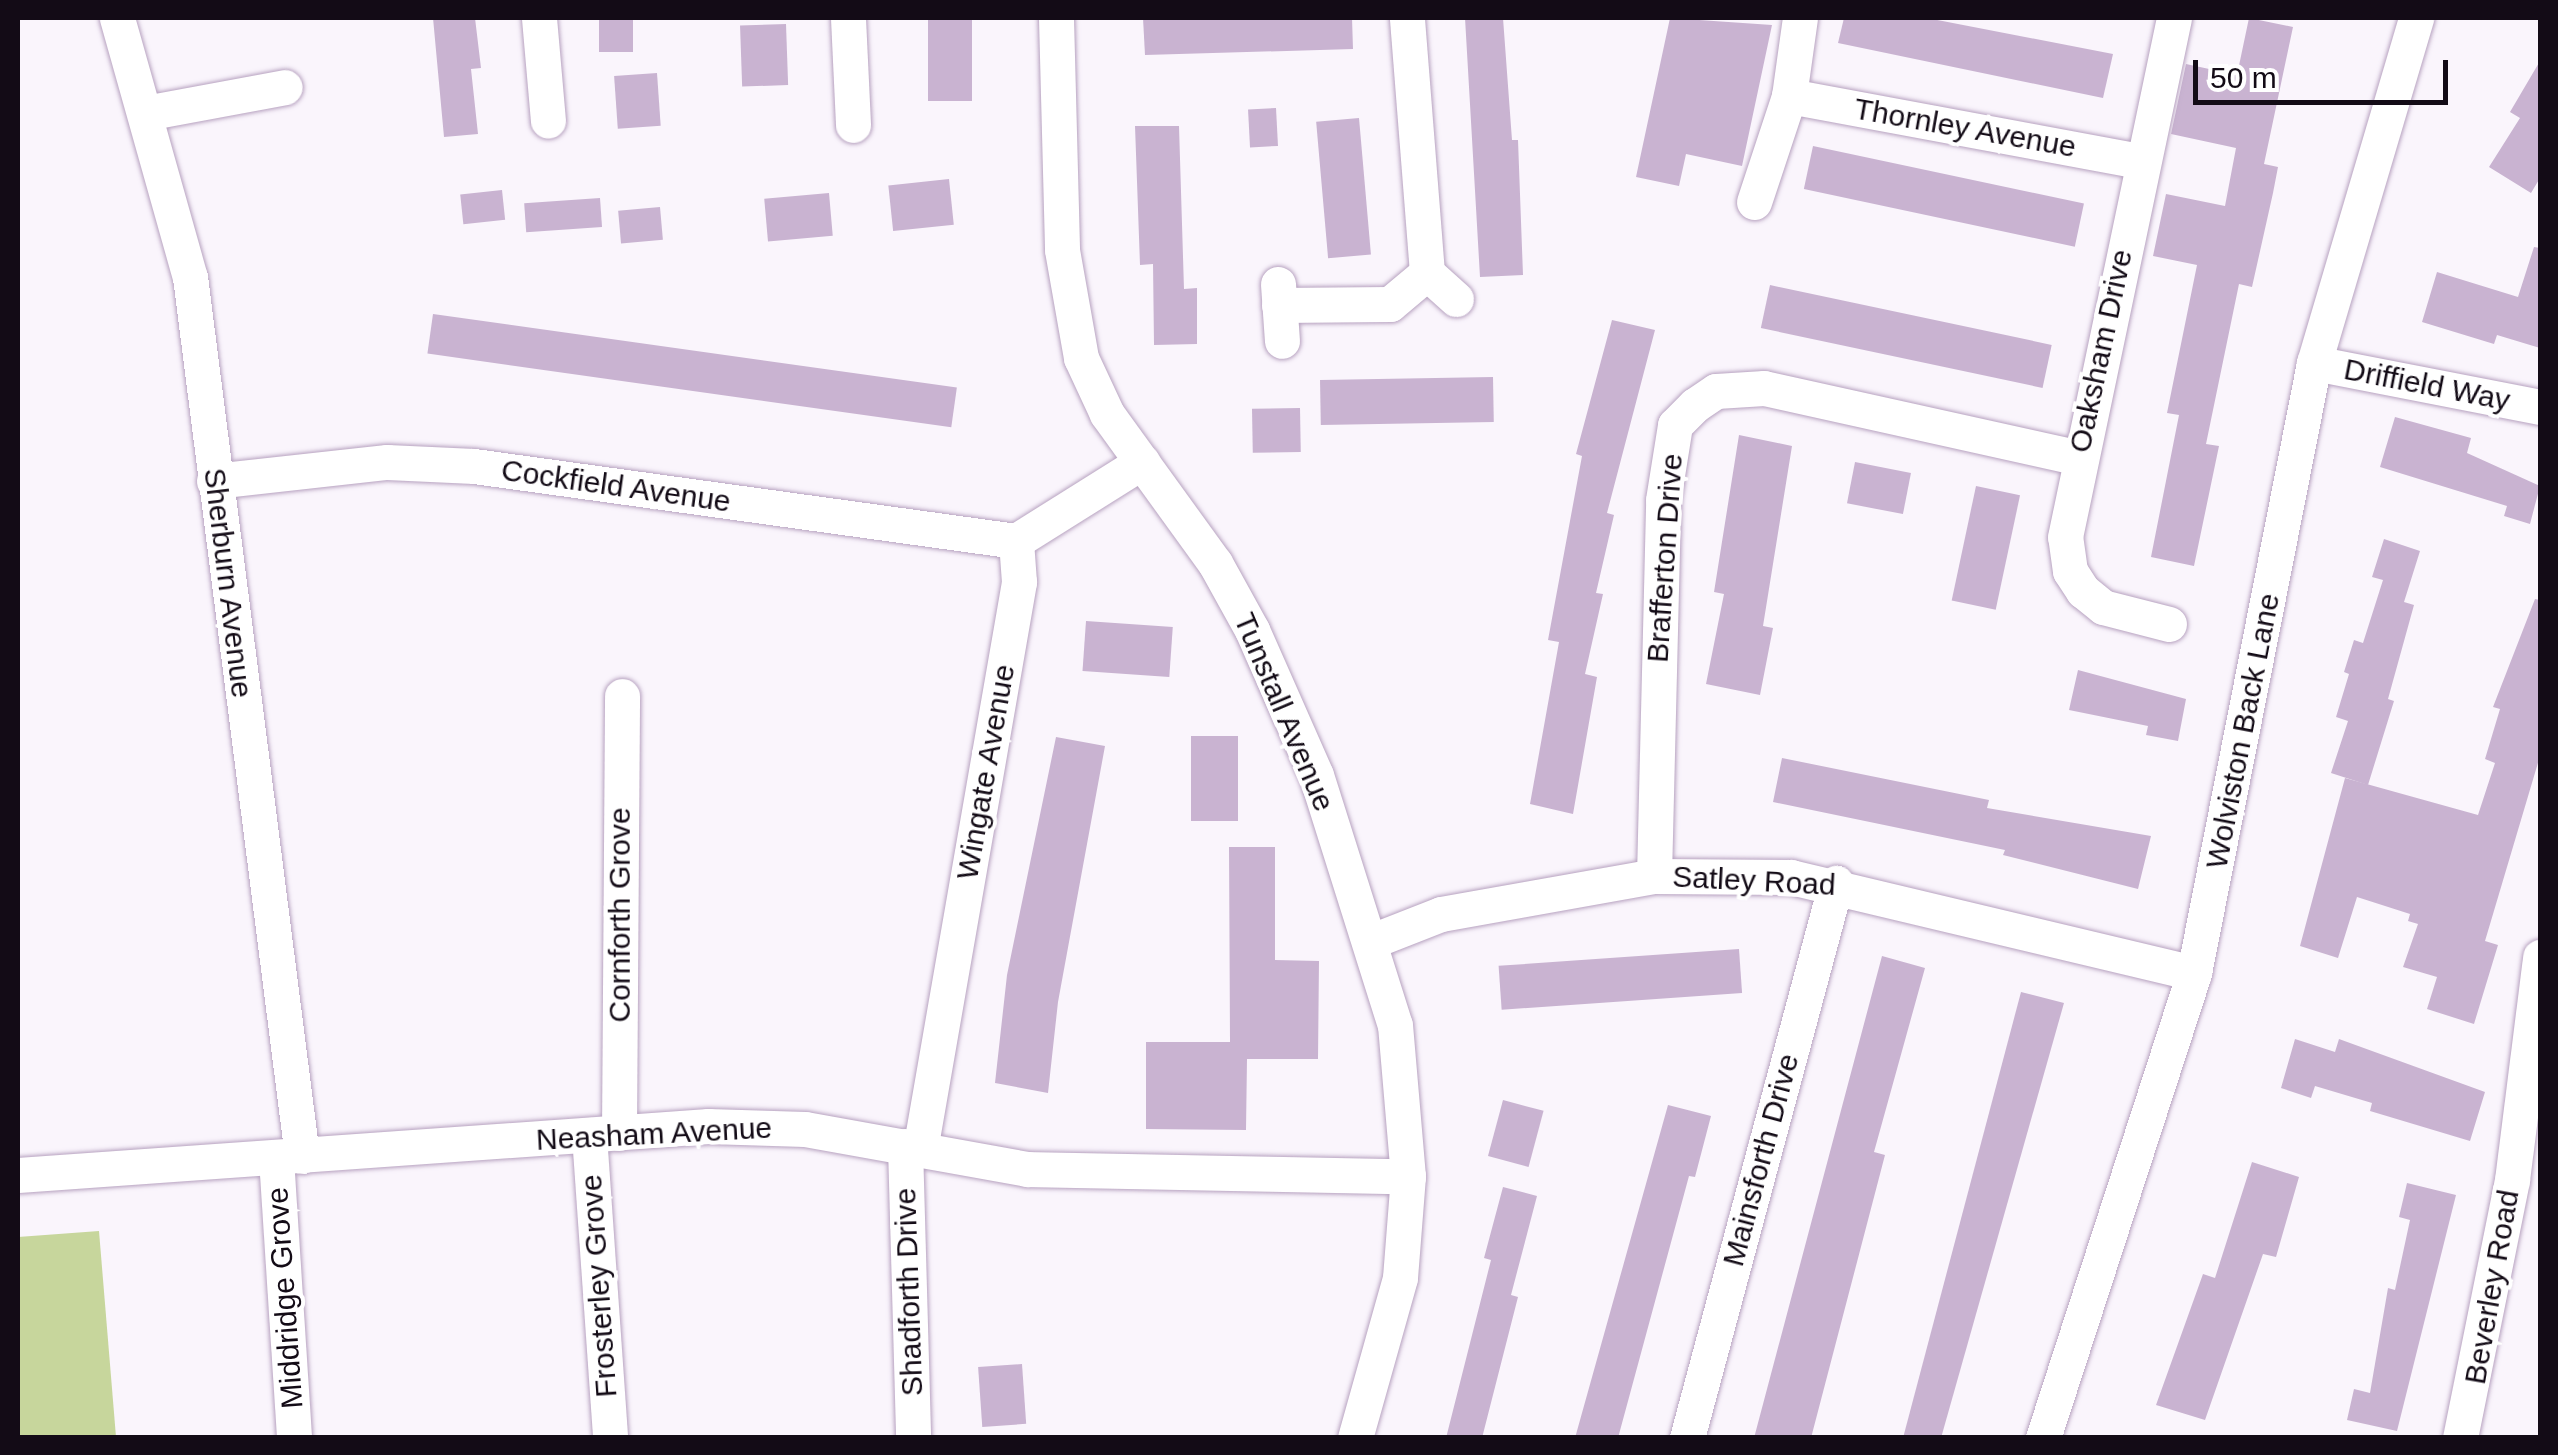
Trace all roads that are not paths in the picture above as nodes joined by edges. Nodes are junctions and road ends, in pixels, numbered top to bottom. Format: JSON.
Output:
{"nodes":[{"id":1,"x":117,"y":18,"type":"edge"},
{"id":2,"x":539,"y":18,"type":"edge"},
{"id":3,"x":848,"y":18,"type":"edge"},
{"id":4,"x":1056,"y":18,"type":"edge"},
{"id":5,"x":1408,"y":18,"type":"edge"},
{"id":6,"x":1800,"y":18,"type":"edge"},
{"id":7,"x":2174,"y":18,"type":"edge"},
{"id":8,"x":2416,"y":18,"type":"edge"},
{"id":9,"x":1789,"y":96,"type":"junction"},
{"id":10,"x":264,"y":102,"type":"dead end"},
{"id":11,"x":145,"y":113,"type":"junction"},
{"id":12,"x":548,"y":121,"type":"dead end"},
{"id":13,"x":853,"y":125,"type":"dead end"},
{"id":14,"x":2141,"y":161,"type":"junction"},
{"id":15,"x":1754,"y":202,"type":"dead end"},
{"id":16,"x":1427,"y":273,"type":"junction"},
{"id":17,"x":1456,"y":299,"type":"dead end"},
{"id":18,"x":1282,"y":342,"type":"dead end"},
{"id":19,"x":2314,"y":363,"type":"junction"},
{"id":20,"x":2540,"y":407,"type":"edge"},
{"id":21,"x":2079,"y":458,"type":"junction"},
{"id":22,"x":1142,"y":462,"type":"junction"},
{"id":23,"x":214,"y":481,"type":"junction"},
{"id":24,"x":1016,"y":541,"type":"junction"},
{"id":25,"x":2169,"y":624,"type":"dead end"},
{"id":26,"x":622,"y":696,"type":"dead end"},
{"id":27,"x":1654,"y":876,"type":"junction"},
{"id":28,"x":1836,"y":883,"type":"junction"},
{"id":29,"x":1372,"y":941,"type":"junction"},
{"id":30,"x":2540,"y":958,"type":"edge"},
{"id":31,"x":2194,"y":973,"type":"junction"},
{"id":32,"x":604,"y":1134,"type":"junction"},
{"id":33,"x":913,"y":1148,"type":"junction"},
{"id":34,"x":289,"y":1157,"type":"junction"},
{"id":35,"x":18,"y":1175,"type":"edge"},
{"id":36,"x":1408,"y":1176,"type":"junction"},
{"id":37,"x":294,"y":1438,"type":"edge"},
{"id":38,"x":610,"y":1438,"type":"edge"},
{"id":39,"x":913,"y":1438,"type":"edge"},
{"id":40,"x":1355,"y":1438,"type":"edge"},
{"id":41,"x":1687,"y":1438,"type":"edge"},
{"id":42,"x":2043,"y":1438,"type":"edge"},
{"id":43,"x":2460,"y":1438,"type":"edge"}],
"edges":[{"from":1,"to":11,"type":"street","name":"Sherburn Avenue"},
{"from":2,"to":12,"type":"street"},
{"from":3,"to":13,"type":"street"},
{"from":4,"to":22,"type":"street","name":"Tunstall Avenue"},
{"from":5,"to":16,"type":"street"},
{"from":6,"to":9,"type":"street"},
{"from":7,"to":14,"type":"street","name":"Oaksham Drive"},
{"from":8,"to":19,"type":"street","name":"Wolviston Back Lane"},
{"from":9,"to":14,"type":"street","name":"Thornley Avenue"},
{"from":9,"to":15,"type":"street"},
{"from":10,"to":11,"type":"street"},
{"from":11,"to":23,"type":"street","name":"Sherburn Avenue"},
{"from":14,"to":21,"type":"street","name":"Oaksham Drive"},
{"from":16,"to":17,"type":"street"},
{"from":16,"to":18,"type":"street"},
{"from":19,"to":20,"type":"street","name":"Driffield Way"},
{"from":19,"to":31,"type":"street","name":"Wolviston Back Lane"},
{"from":21,"to":25,"type":"street","name":"Oaksham Drive"},
{"from":21,"to":27,"type":"street","name":"Brafferton Drive"},
{"from":22,"to":24,"type":"street"},
{"from":22,"to":29,"type":"street","name":"Tunstall Avenue"},
{"from":23,"to":24,"type":"street","name":"Cockfield Avenue"},
{"from":23,"to":34,"type":"street","name":"Sherburn Avenue"},
{"from":24,"to":33,"type":"street","name":"Wingate Avenue"},
{"from":26,"to":32,"type":"street","name":"Cornforth Grove"},
{"from":27,"to":28,"type":"street","name":"Satley Road"},
{"from":27,"to":29,"type":"street","name":"Satley Road"},
{"from":28,"to":31,"type":"street","name":"Satley Road"},
{"from":28,"to":41,"type":"street","name":"Mainsforth Drive"},
{"from":29,"to":36,"type":"street","name":"Tunstall Avenue"},
{"from":30,"to":43,"type":"street","name":"Beverley Road"},
{"from":31,"to":42,"type":"street","name":"Wolviston Back Lane"},
{"from":32,"to":33,"type":"street","name":"Neasham Avenue"},
{"from":32,"to":34,"type":"street","name":"Neasham Avenue"},
{"from":32,"to":38,"type":"street","name":"Frosterley Grove"},
{"from":33,"to":36,"type":"street","name":"Neasham Avenue"},
{"from":33,"to":39,"type":"street","name":"Shadforth Drive"},
{"from":34,"to":35,"type":"street","name":"Neasham Avenue"},
{"from":34,"to":37,"type":"street","name":"Middridge Grove"},
{"from":36,"to":40,"type":"street","name":"Tunstall Avenue"}]}
